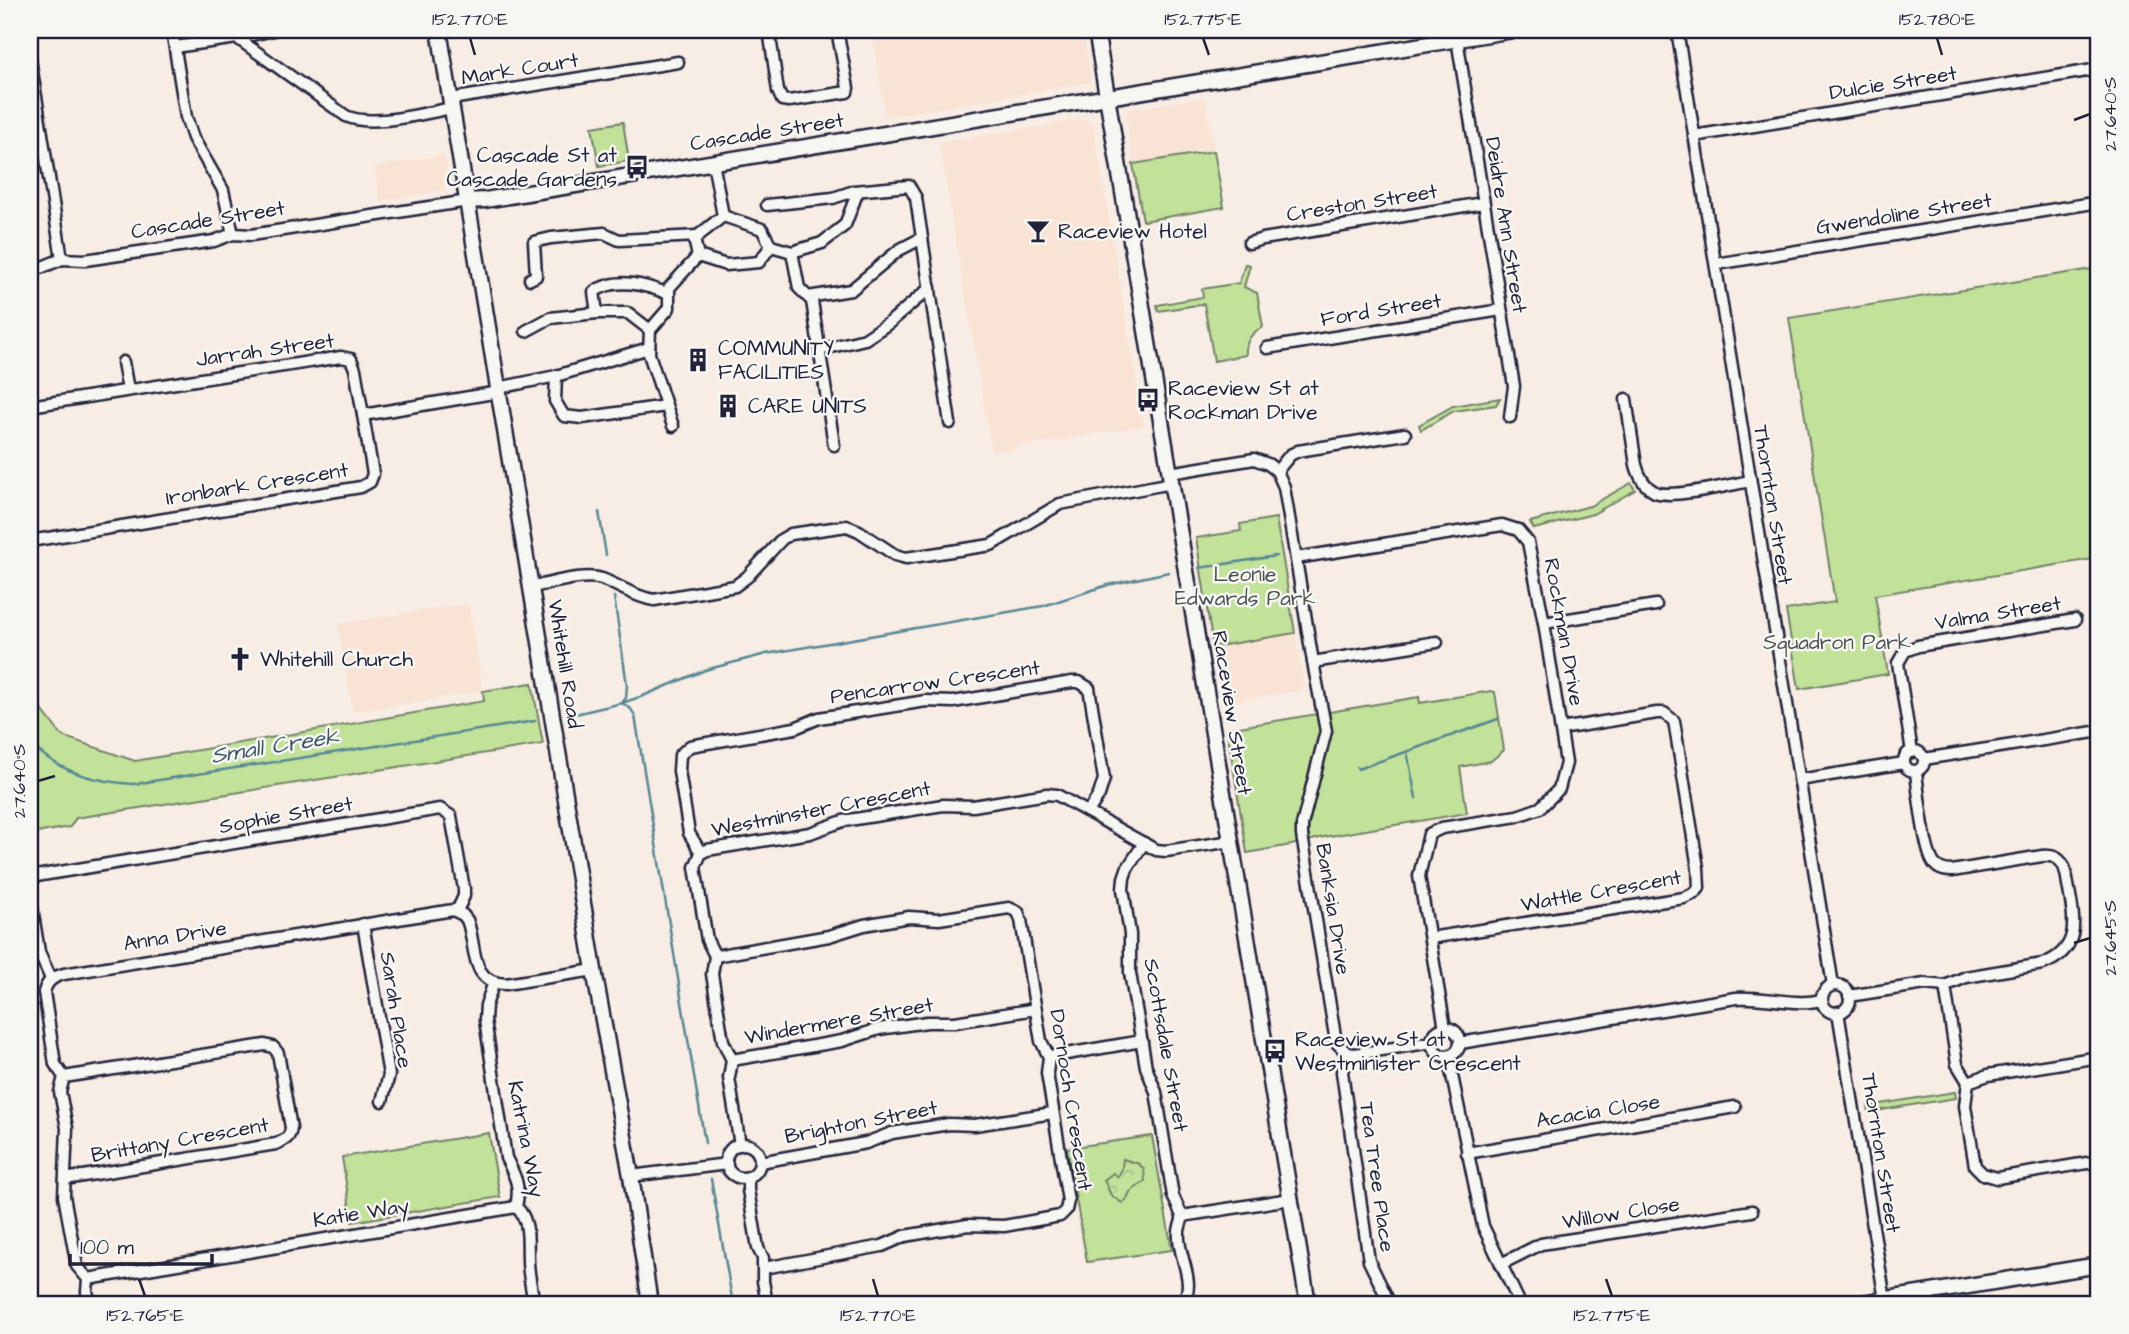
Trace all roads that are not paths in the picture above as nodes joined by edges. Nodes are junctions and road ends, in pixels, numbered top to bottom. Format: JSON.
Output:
{"nodes":[{"id":1,"x":172,"y":30,"type":"edge"},
{"id":2,"x":274,"y":30,"type":"edge"},
{"id":3,"x":439,"y":30,"type":"edge"},
{"id":4,"x":769,"y":30,"type":"edge"},
{"id":5,"x":837,"y":30,"type":"edge"},
{"id":6,"x":1096,"y":30,"type":"edge"},
{"id":7,"x":1513,"y":30,"type":"edge"},
{"id":8,"x":1677,"y":30,"type":"edge"},
{"id":9,"x":237,"y":38,"type":"junction"},
{"id":10,"x":1457,"y":39,"type":"junction"},
{"id":11,"x":175,"y":47,"type":"junction"},
{"id":12,"x":30,"y":59,"type":"edge"},
{"id":13,"x":678,"y":62,"type":"dead end"},
{"id":14,"x":2099,"y":69,"type":"edge"},
{"id":15,"x":1108,"y":97,"type":"junction"},
{"id":16,"x":452,"y":104,"type":"junction"},
{"id":17,"x":1694,"y":136,"type":"junction"},
{"id":18,"x":713,"y":162,"type":"junction"},
{"id":19,"x":858,"y":191,"type":"junction"},
{"id":20,"x":468,"y":201,"type":"junction"},
{"id":21,"x":1483,"y":202,"type":"junction"},
{"id":22,"x":2099,"y":202,"type":"edge"},
{"id":23,"x":767,"y":205,"type":"dead end"},
{"id":24,"x":723,"y":216,"type":"junction"},
{"id":25,"x":233,"y":234,"type":"junction"},
{"id":26,"x":698,"y":236,"type":"junction"},
{"id":27,"x":922,"y":238,"type":"junction"},
{"id":28,"x":1249,"y":243,"type":"dead end"},
{"id":29,"x":771,"y":246,"type":"junction"},
{"id":30,"x":792,"y":252,"type":"junction"},
{"id":31,"x":698,"y":256,"type":"junction"},
{"id":32,"x":62,"y":259,"type":"junction"},
{"id":33,"x":1716,"y":264,"type":"junction"},
{"id":34,"x":30,"y":269,"type":"edge"},
{"id":35,"x":530,"y":279,"type":"dead end"},
{"id":36,"x":930,"y":288,"type":"junction"},
{"id":37,"x":669,"y":294,"type":"junction"},
{"id":38,"x":808,"y":297,"type":"junction"},
{"id":39,"x":1501,"y":310,"type":"junction"},
{"id":40,"x":597,"y":313,"type":"junction"},
{"id":41,"x":650,"y":330,"type":"junction"},
{"id":42,"x":526,"y":331,"type":"dead end"},
{"id":43,"x":649,"y":348,"type":"junction"},
{"id":44,"x":1267,"y":348,"type":"dead end"},
{"id":45,"x":819,"y":350,"type":"junction"},
{"id":46,"x":123,"y":362,"type":"dead end"},
{"id":47,"x":556,"y":376,"type":"junction"},
{"id":48,"x":128,"y":390,"type":"junction"},
{"id":49,"x":498,"y":390,"type":"junction"},
{"id":50,"x":1626,"y":399,"type":"dead end"},
{"id":51,"x":30,"y":406,"type":"edge"},
{"id":52,"x":666,"y":406,"type":"junction"},
{"id":53,"x":363,"y":415,"type":"junction"},
{"id":54,"x":1510,"y":417,"type":"dead end"},
{"id":55,"x":950,"y":423,"type":"dead end"},
{"id":56,"x":673,"y":426,"type":"dead end"},
{"id":57,"x":1405,"y":434,"type":"dead end"},
{"id":58,"x":834,"y":445,"type":"dead end"},
{"id":59,"x":1278,"y":471,"type":"junction"},
{"id":60,"x":1171,"y":478,"type":"junction"},
{"id":61,"x":1750,"y":481,"type":"junction"},
{"id":62,"x":30,"y":541,"type":"edge"},
{"id":63,"x":1296,"y":558,"type":"junction"},
{"id":64,"x":531,"y":587,"type":"junction"},
{"id":65,"x":1656,"y":605,"type":"dead end"},
{"id":66,"x":2075,"y":620,"type":"dead end"},
{"id":67,"x":1544,"y":623,"type":"junction"},
{"id":68,"x":1437,"y":642,"type":"dead end"},
{"id":69,"x":1312,"y":662,"type":"junction"},
{"id":70,"x":1560,"y":729,"type":"junction"},
{"id":71,"x":2094,"y":732,"type":"dead end"},
{"id":72,"x":1912,"y":751,"type":"junction"},
{"id":73,"x":1924,"y":759,"type":"junction"},
{"id":74,"x":1904,"y":763,"type":"junction"},
{"id":75,"x":1916,"y":772,"type":"junction"},
{"id":76,"x":1799,"y":780,"type":"junction"},
{"id":77,"x":1088,"y":813,"type":"junction"},
{"id":78,"x":1232,"y":841,"type":"junction"},
{"id":79,"x":1144,"y":843,"type":"junction"},
{"id":80,"x":701,"y":853,"type":"junction"},
{"id":81,"x":30,"y":877,"type":"edge"},
{"id":82,"x":30,"y":895,"type":"edge"},
{"id":83,"x":457,"y":911,"type":"junction"},
{"id":84,"x":363,"y":924,"type":"junction"},
{"id":85,"x":1430,"y":938,"type":"junction"},
{"id":86,"x":715,"y":956,"type":"junction"},
{"id":87,"x":594,"y":970,"type":"junction"},
{"id":88,"x":51,"y":979,"type":"junction"},
{"id":89,"x":494,"y":982,"type":"junction"},
{"id":90,"x":1833,"y":985,"type":"junction"},
{"id":91,"x":1945,"y":986,"type":"junction"},
{"id":92,"x":1850,"y":996,"type":"junction"},
{"id":93,"x":1822,"y":999,"type":"junction"},
{"id":94,"x":1037,"y":1009,"type":"junction"},
{"id":95,"x":1838,"y":1012,"type":"junction"},
{"id":96,"x":1445,"y":1028,"type":"junction"},
{"id":97,"x":1142,"y":1041,"type":"junction"},
{"id":98,"x":1433,"y":1042,"type":"junction"},
{"id":99,"x":1460,"y":1043,"type":"junction"},
{"id":100,"x":1347,"y":1052,"type":"junction"},
{"id":101,"x":1049,"y":1056,"type":"junction"},
{"id":102,"x":1448,"y":1056,"type":"junction"},
{"id":103,"x":2097,"y":1057,"type":"edge"},
{"id":104,"x":732,"y":1060,"type":"junction"},
{"id":105,"x":64,"y":1077,"type":"junction"},
{"id":106,"x":1968,"y":1082,"type":"junction"},
{"id":107,"x":382,"y":1101,"type":"dead end"},
{"id":108,"x":1735,"y":1107,"type":"dead end"},
{"id":109,"x":1053,"y":1113,"type":"junction"},
{"id":110,"x":740,"y":1145,"type":"junction"},
{"id":111,"x":1467,"y":1153,"type":"junction"},
{"id":112,"x":2099,"y":1161,"type":"edge"},
{"id":113,"x":760,"y":1162,"type":"junction"},
{"id":114,"x":727,"y":1164,"type":"junction"},
{"id":115,"x":631,"y":1176,"type":"junction"},
{"id":116,"x":748,"y":1177,"type":"junction"},
{"id":117,"x":65,"y":1179,"type":"junction"},
{"id":118,"x":1290,"y":1199,"type":"junction"},
{"id":119,"x":516,"y":1207,"type":"junction"},
{"id":120,"x":1752,"y":1212,"type":"dead end"},
{"id":121,"x":1182,"y":1216,"type":"junction"},
{"id":122,"x":1501,"y":1264,"type":"junction"},
{"id":123,"x":2099,"y":1265,"type":"edge"},
{"id":124,"x":764,"y":1268,"type":"junction"},
{"id":125,"x":88,"y":1279,"type":"junction"},
{"id":126,"x":1885,"y":1300,"type":"junction"},
{"id":127,"x":90,"y":1304,"type":"edge"},
{"id":128,"x":534,"y":1304,"type":"edge"},
{"id":129,"x":650,"y":1304,"type":"edge"},
{"id":130,"x":767,"y":1304,"type":"edge"},
{"id":131,"x":1181,"y":1304,"type":"edge"},
{"id":132,"x":1306,"y":1304,"type":"edge"},
{"id":133,"x":1390,"y":1304,"type":"edge"},
{"id":134,"x":1520,"y":1304,"type":"edge"},
{"id":135,"x":1857,"y":1304,"type":"edge"}],
"edges":[{"from":1,"to":11,"type":"street"},
{"from":2,"to":9,"type":"street"},
{"from":3,"to":16,"type":"street","name":"Whitehill Road"},
{"from":4,"to":5,"type":"street"},
{"from":6,"to":15,"type":"street","name":"Raceview Street"},
{"from":7,"to":10,"type":"street","name":"Cascade Street"},
{"from":8,"to":17,"type":"street","name":"Thornton Street"},
{"from":9,"to":11,"type":"street"},
{"from":9,"to":16,"type":"street","name":"Mark Court"},
{"from":10,"to":15,"type":"street","name":"Cascade Street"},
{"from":10,"to":21,"type":"street","name":"Deidre Ann Street"},
{"from":11,"to":25,"type":"street"},
{"from":12,"to":32,"type":"street"},
{"from":13,"to":16,"type":"street","name":"Mark Court"},
{"from":14,"to":17,"type":"street","name":"Dulcie Street"},
{"from":15,"to":18,"type":"street","name":"Cascade Street"},
{"from":15,"to":60,"type":"street","name":"Raceview Street"},
{"from":16,"to":20,"type":"street","name":"Whitehill Road"},
{"from":17,"to":33,"type":"street","name":"Thornton Street"},
{"from":18,"to":20,"type":"street","name":"Cascade Street"},
{"from":18,"to":24,"type":"street"},
{"from":19,"to":23,"type":"street"},
{"from":19,"to":27,"type":"street"},
{"from":19,"to":30,"type":"street"},
{"from":20,"to":25,"type":"street","name":"Cascade Street"},
{"from":20,"to":49,"type":"street","name":"Whitehill Road"},
{"from":21,"to":28,"type":"street","name":"Creston Street"},
{"from":21,"to":39,"type":"street","name":"Deidre Ann Street"},
{"from":22,"to":33,"type":"street","name":"Gwendoline Street"},
{"from":24,"to":26,"type":"street"},
{"from":24,"to":29,"type":"street"},
{"from":25,"to":32,"type":"street","name":"Cascade Street"},
{"from":26,"to":31,"type":"street"},
{"from":26,"to":35,"type":"street"},
{"from":27,"to":36,"type":"street"},
{"from":27,"to":38,"type":"street"},
{"from":29,"to":30,"type":"street"},
{"from":29,"to":31,"type":"street"},
{"from":30,"to":38,"type":"street"},
{"from":31,"to":37,"type":"street"},
{"from":32,"to":34,"type":"street","name":"Cascade Street"},
{"from":33,"to":61,"type":"street","name":"Thornton Street"},
{"from":36,"to":45,"type":"street"},
{"from":36,"to":55,"type":"street"},
{"from":37,"to":40,"type":"street"},
{"from":37,"to":41,"type":"street"},
{"from":38,"to":45,"type":"street"},
{"from":39,"to":44,"type":"street","name":"Ford Street"},
{"from":39,"to":54,"type":"street","name":"Deidre Ann Street"},
{"from":40,"to":41,"type":"street"},
{"from":40,"to":42,"type":"street"},
{"from":41,"to":43,"type":"street"},
{"from":43,"to":47,"type":"street"},
{"from":43,"to":52,"type":"street"},
{"from":45,"to":58,"type":"street"},
{"from":46,"to":48,"type":"street"},
{"from":47,"to":49,"type":"street"},
{"from":47,"to":52,"type":"street"},
{"from":48,"to":51,"type":"street","name":"Jarrah Street"},
{"from":48,"to":53,"type":"street","name":"Jarrah Street"},
{"from":49,"to":53,"type":"street"},
{"from":49,"to":64,"type":"street","name":"Whitehill Road"},
{"from":50,"to":61,"type":"street"},
{"from":52,"to":56,"type":"street"},
{"from":53,"to":62,"type":"street","name":"Ironbark Crescent"},
{"from":57,"to":59,"type":"street"},
{"from":59,"to":60,"type":"street"},
{"from":59,"to":63,"type":"street"},
{"from":60,"to":64,"type":"street"},
{"from":60,"to":78,"type":"street","name":"Raceview Street"},
{"from":61,"to":76,"type":"street","name":"Thornton Street"},
{"from":63,"to":67,"type":"street","name":"Rockman Drive"},
{"from":63,"to":69,"type":"street","name":"Banksia Drive"},
{"from":64,"to":87,"type":"street","name":"Whitehill Road"},
{"from":65,"to":67,"type":"street"},
{"from":66,"to":72,"type":"street","name":"Valma Street"},
{"from":67,"to":70,"type":"street","name":"Rockman Drive"},
{"from":68,"to":69,"type":"street"},
{"from":69,"to":100,"type":"street","name":"Banksia Drive"},
{"from":70,"to":85,"type":"street","name":"Rockman Drive"},
{"from":70,"to":85,"type":"street","name":"Wattle Crescent"},
{"from":71,"to":73,"type":"street"},
{"from":72,"to":73,"type":"street"},
{"from":72,"to":74,"type":"street"},
{"from":73,"to":75,"type":"street"},
{"from":74,"to":75,"type":"street"},
{"from":74,"to":76,"type":"street"},
{"from":75,"to":91,"type":"street"},
{"from":76,"to":90,"type":"street","name":"Thornton Street"},
{"from":77,"to":79,"type":"street","name":"Westminster Crescent"},
{"from":77,"to":80,"type":"street","name":"Westminster Crescent"},
{"from":77,"to":80,"type":"street","name":"Pencarrow Crescent"},
{"from":78,"to":79,"type":"street","name":"Westminster Crescent"},
{"from":78,"to":118,"type":"street","name":"Raceview Street"},
{"from":79,"to":97,"type":"street","name":"Scottsdale Street"},
{"from":80,"to":86,"type":"street","name":"Westminster Crescent"},
{"from":81,"to":83,"type":"street","name":"Sophie Street"},
{"from":82,"to":88,"type":"street"},
{"from":83,"to":84,"type":"street","name":"Anna Drive"},
{"from":83,"to":89,"type":"street"},
{"from":84,"to":88,"type":"street","name":"Anna Drive"},
{"from":84,"to":107,"type":"street","name":"Sarah Place"},
{"from":85,"to":96,"type":"street","name":"Rockman Drive"},
{"from":86,"to":94,"type":"street","name":"Dornoch Crescent"},
{"from":86,"to":104,"type":"street","name":"Westminster Crescent"},
{"from":87,"to":89,"type":"street"},
{"from":87,"to":115,"type":"street","name":"Whitehill Road"},
{"from":88,"to":105,"type":"street"},
{"from":89,"to":119,"type":"street","name":"Katrina Way"},
{"from":90,"to":92,"type":"street"},
{"from":90,"to":93,"type":"street"},
{"from":91,"to":92,"type":"street"},
{"from":91,"to":106,"type":"street"},
{"from":92,"to":95,"type":"street"},
{"from":93,"to":95,"type":"street"},
{"from":93,"to":99,"type":"street"},
{"from":94,"to":101,"type":"street","name":"Dornoch Crescent"},
{"from":94,"to":104,"type":"street","name":"Windermere Street"},
{"from":95,"to":126,"type":"street","name":"Thornton Street"},
{"from":96,"to":98,"type":"street"},
{"from":96,"to":99,"type":"street"},
{"from":97,"to":101,"type":"street"},
{"from":97,"to":121,"type":"street","name":"Scottsdale Street"},
{"from":98,"to":100,"type":"street"},
{"from":98,"to":102,"type":"street"},
{"from":99,"to":102,"type":"street"},
{"from":100,"to":133,"type":"street","name":"Tea Tree Place"},
{"from":101,"to":109,"type":"street","name":"Dornoch Crescent"},
{"from":102,"to":111,"type":"street"},
{"from":103,"to":106,"type":"street"},
{"from":104,"to":110,"type":"street","name":"Westminster Crescent"},
{"from":105,"to":117,"type":"street"},
{"from":105,"to":117,"type":"street","name":"Brittany Crescent"},
{"from":106,"to":112,"type":"street"},
{"from":108,"to":111,"type":"street","name":"Acacia Close"},
{"from":109,"to":113,"type":"street","name":"Brighton Street"},
{"from":109,"to":124,"type":"street","name":"Dornoch Crescent"},
{"from":110,"to":113,"type":"street"},
{"from":110,"to":114,"type":"street"},
{"from":111,"to":122,"type":"street"},
{"from":113,"to":116,"type":"street"},
{"from":114,"to":115,"type":"street"},
{"from":114,"to":116,"type":"street"},
{"from":115,"to":129,"type":"street","name":"Whitehill Road"},
{"from":116,"to":124,"type":"street"},
{"from":117,"to":125,"type":"street"},
{"from":118,"to":121,"type":"street"},
{"from":118,"to":132,"type":"street","name":"Raceview Street"},
{"from":119,"to":125,"type":"street","name":"Katie Way"},
{"from":119,"to":128,"type":"street","name":"Katrina Way"},
{"from":120,"to":122,"type":"street","name":"Willow Close"},
{"from":121,"to":131,"type":"street"},
{"from":122,"to":134,"type":"street"},
{"from":123,"to":126,"type":"street"},
{"from":124,"to":130,"type":"street"},
{"from":125,"to":127,"type":"street"},
{"from":126,"to":135,"type":"street"}]}
